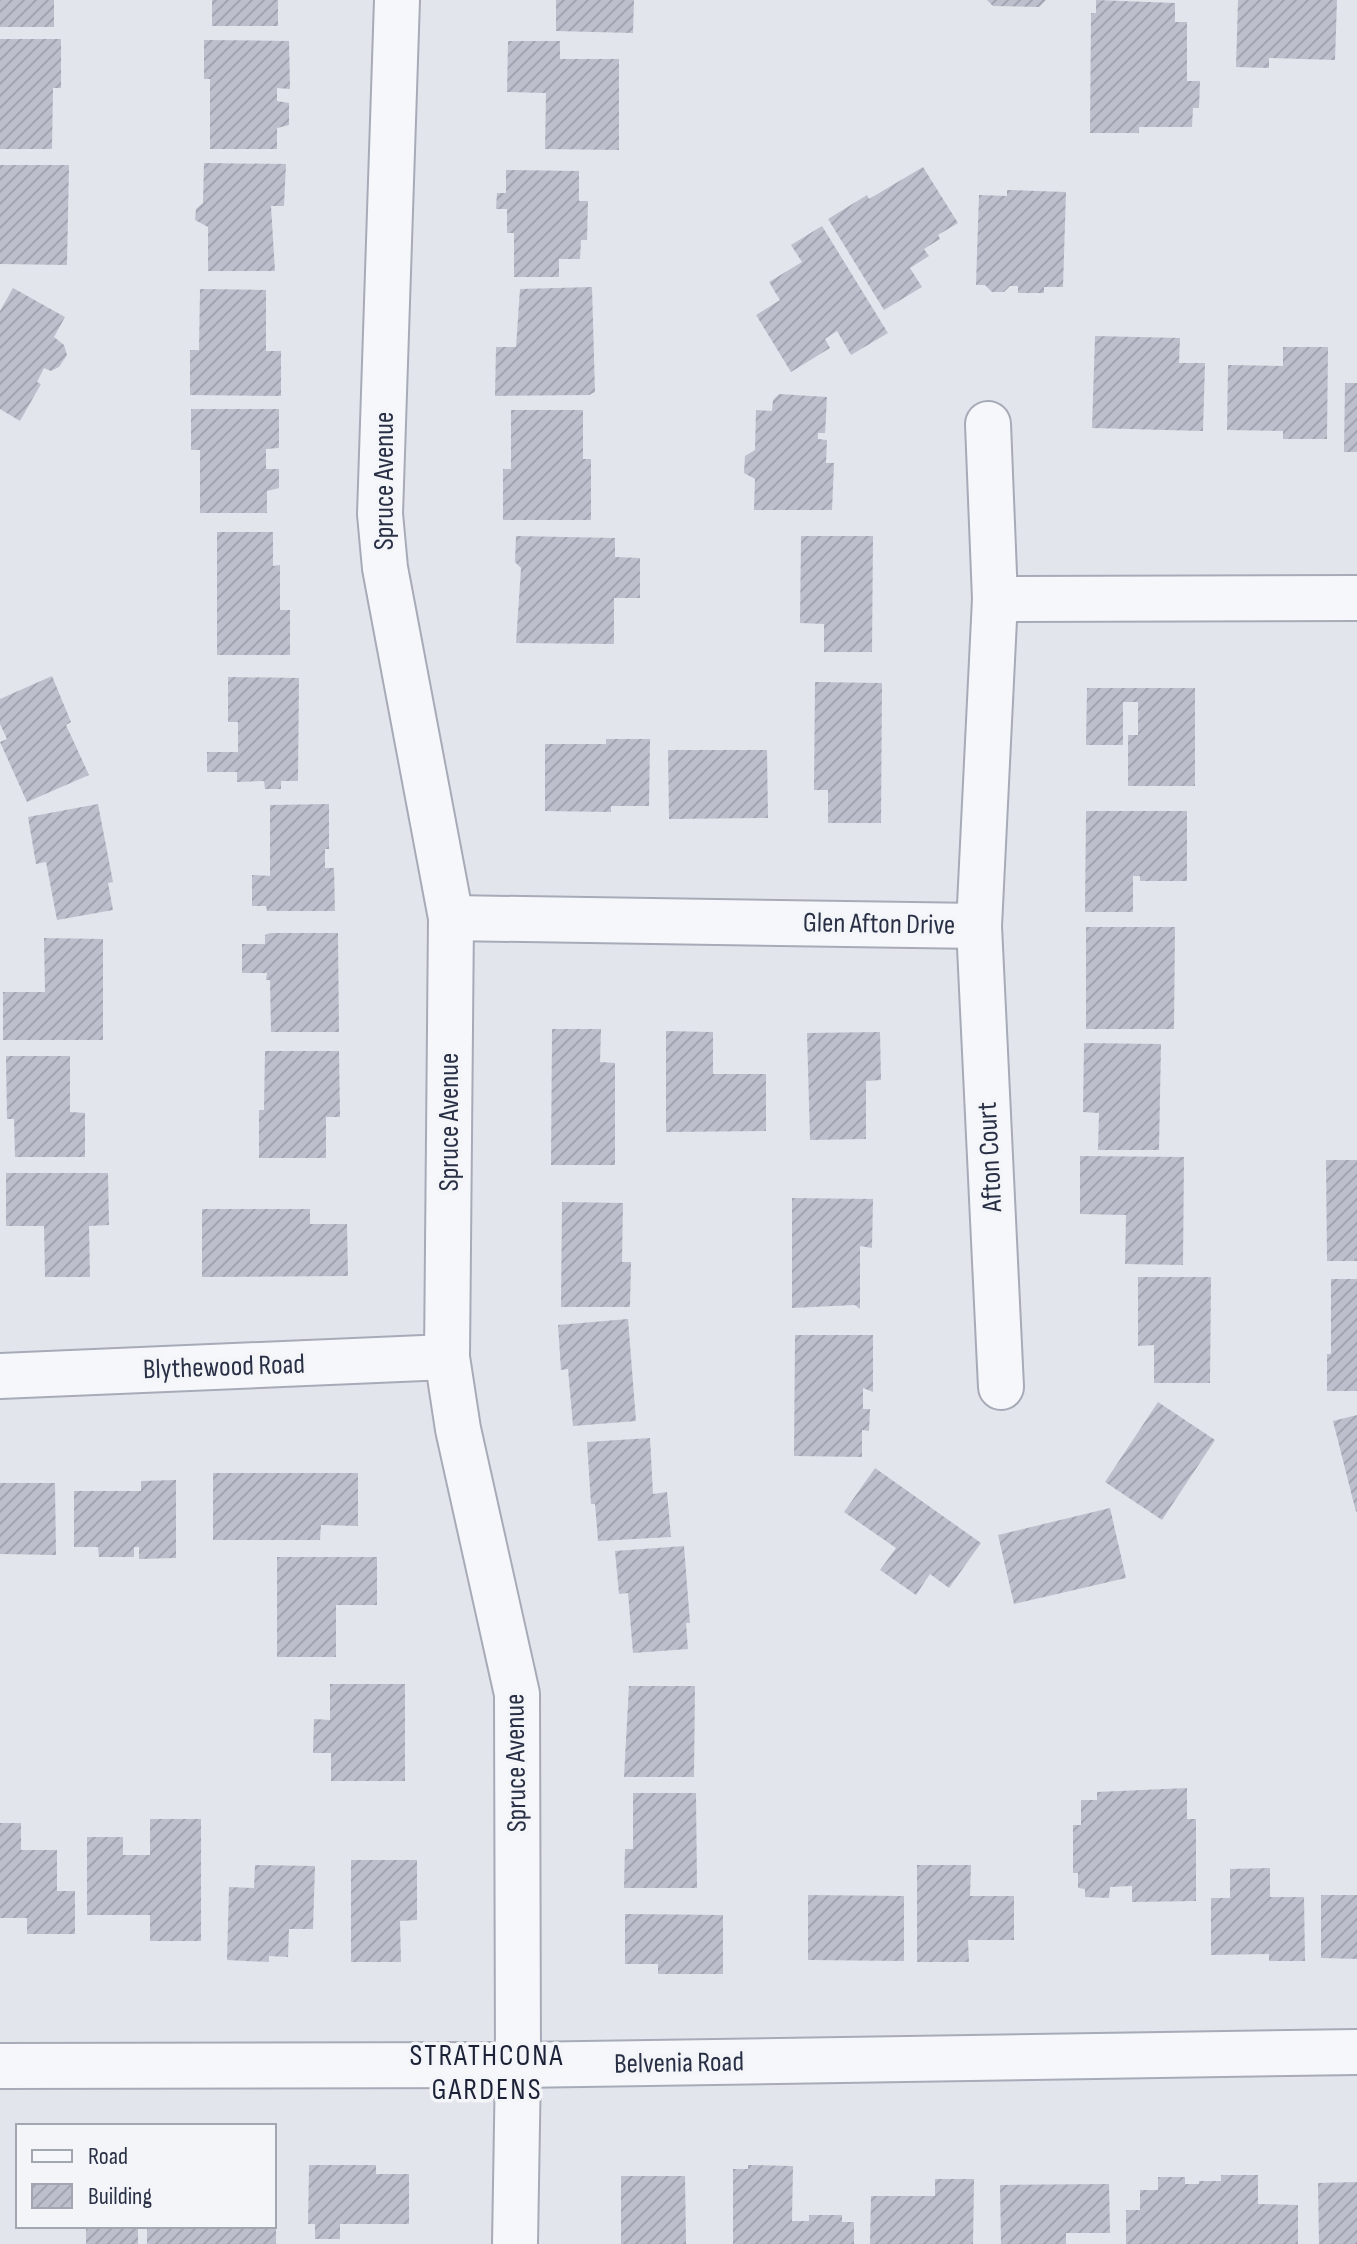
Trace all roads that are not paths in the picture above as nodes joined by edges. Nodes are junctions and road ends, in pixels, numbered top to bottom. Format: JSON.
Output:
{"nodes":[{"id":1,"x":397,"y":0,"type":"edge"},
{"id":2,"x":988,"y":424,"type":"dead end"},
{"id":3,"x":1357,"y":598,"type":"edge"},
{"id":4,"x":995,"y":599,"type":"junction"},
{"id":5,"x":451,"y":918,"type":"junction"},
{"id":6,"x":979,"y":926,"type":"junction"},
{"id":7,"x":447,"y":1357,"type":"junction"},
{"id":8,"x":0,"y":1376,"type":"edge"},
{"id":9,"x":1001,"y":1387,"type":"dead end"},
{"id":10,"x":1357,"y":2052,"type":"edge"},
{"id":11,"x":518,"y":2065,"type":"junction"},
{"id":12,"x":0,"y":2066,"type":"edge"},
{"id":13,"x":515,"y":2244,"type":"edge"}],
"edges":[{"from":1,"to":5,"type":"street","name":"Spruce Avenue"},
{"from":2,"to":4,"type":"street","name":"Glen Afton Drive"},
{"from":3,"to":4,"type":"street"},
{"from":4,"to":6,"type":"street","name":"Glen Afton Drive"},
{"from":5,"to":6,"type":"street","name":"Glen Afton Drive"},
{"from":5,"to":7,"type":"street","name":"Spruce Avenue"},
{"from":6,"to":9,"type":"street","name":"Afton Court"},
{"from":7,"to":8,"type":"street","name":"Blythewood Road"},
{"from":7,"to":11,"type":"street","name":"Spruce Avenue"},
{"from":10,"to":11,"type":"street","name":"Belvenia Road"},
{"from":11,"to":12,"type":"street","name":"Belvenia Road"},
{"from":11,"to":13,"type":"street","name":"Spruce Avenue"}]}
